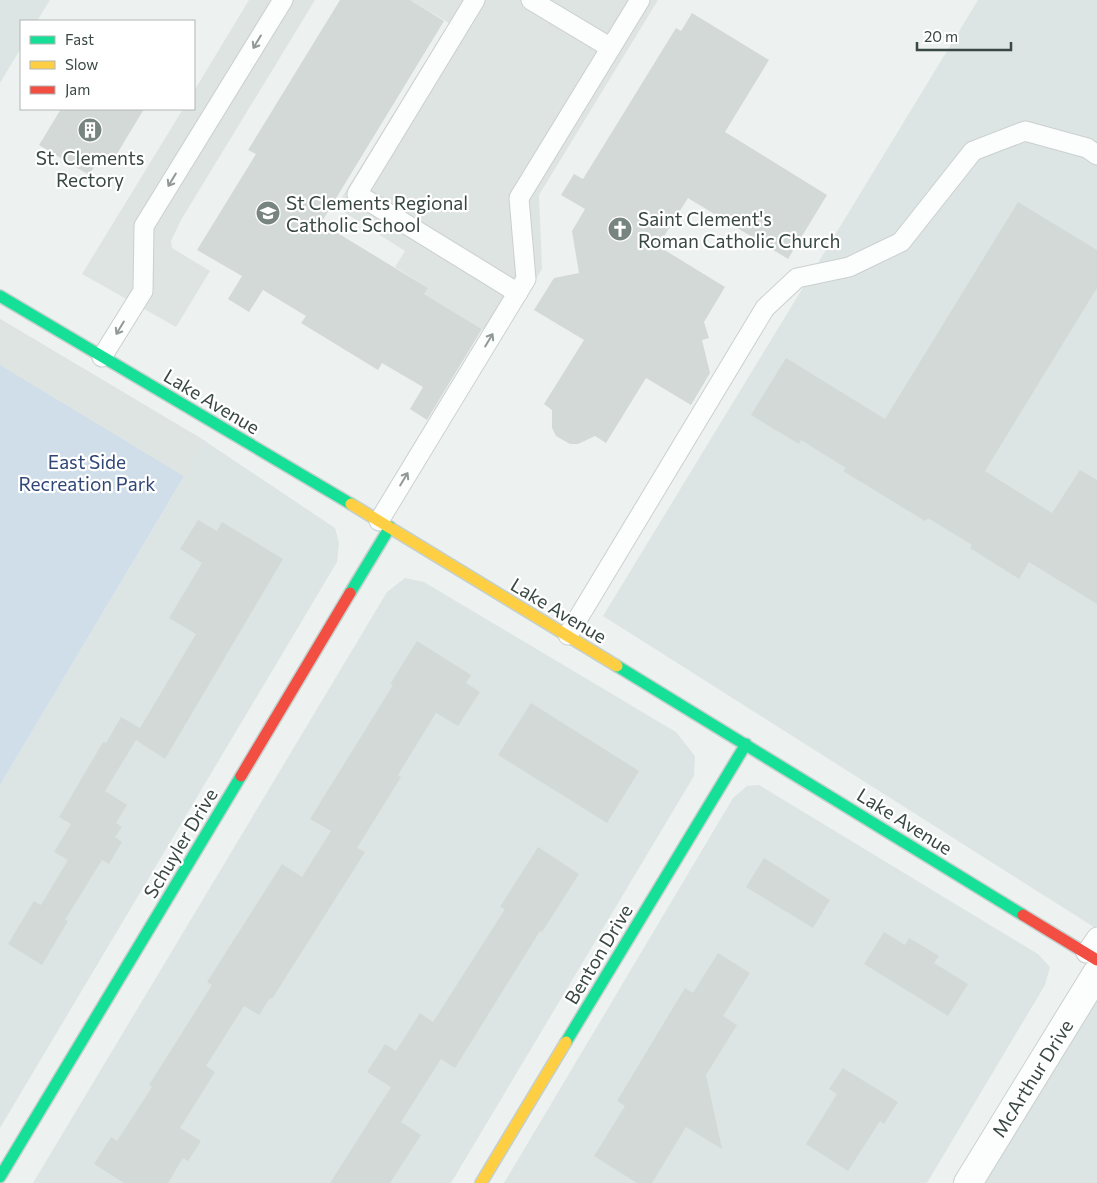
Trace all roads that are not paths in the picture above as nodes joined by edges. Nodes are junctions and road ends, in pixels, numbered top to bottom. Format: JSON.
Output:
{"nodes":[{"id":1,"x":282,"y":0,"type":"edge"},
{"id":2,"x":476,"y":0,"type":"edge"},
{"id":3,"x":531,"y":0,"type":"edge"},
{"id":4,"x":640,"y":0,"type":"edge"},
{"id":5,"x":610,"y":48,"type":"junction"},
{"id":6,"x":1097,"y":155,"type":"edge"},
{"id":7,"x":518,"y":293,"type":"junction"},
{"id":8,"x":0,"y":296,"type":"edge"},
{"id":9,"x":102,"y":357,"type":"junction"},
{"id":10,"x":384,"y":524,"type":"junction"},
{"id":11,"x":568,"y":635,"type":"junction"},
{"id":12,"x":746,"y":744,"type":"junction"},
{"id":13,"x":1097,"y":937,"type":"edge"},
{"id":14,"x":1093,"y":962,"type":"edge"},
{"id":15,"x":0,"y":1177,"type":"edge"},
{"id":16,"x":481,"y":1183,"type":"edge"},
{"id":17,"x":968,"y":1183,"type":"edge"}],
"edges":[{"from":1,"to":9,"type":"lane","one_way":true},
{"from":2,"to":7,"type":"lane"},
{"from":3,"to":5,"type":"lane"},
{"from":4,"to":5,"type":"lane"},
{"from":5,"to":7,"type":"lane"},
{"from":6,"to":11,"type":"lane"},
{"from":10,"to":7,"type":"lane","one_way":true},
{"from":8,"to":9,"type":"street","name":"Lake Avenue"},
{"from":9,"to":10,"type":"street","name":"Lake Avenue"},
{"from":10,"to":11,"type":"street","name":"Lake Avenue"},
{"from":10,"to":15,"type":"street","name":"Schuyler Drive"},
{"from":11,"to":12,"type":"street","name":"Lake Avenue"},
{"from":12,"to":14,"type":"street","name":"Lake Avenue"},
{"from":12,"to":16,"type":"street","name":"Benton Drive"},
{"from":13,"to":14,"type":"lane"},
{"from":14,"to":17,"type":"street","name":"McArthur Drive"}]}
